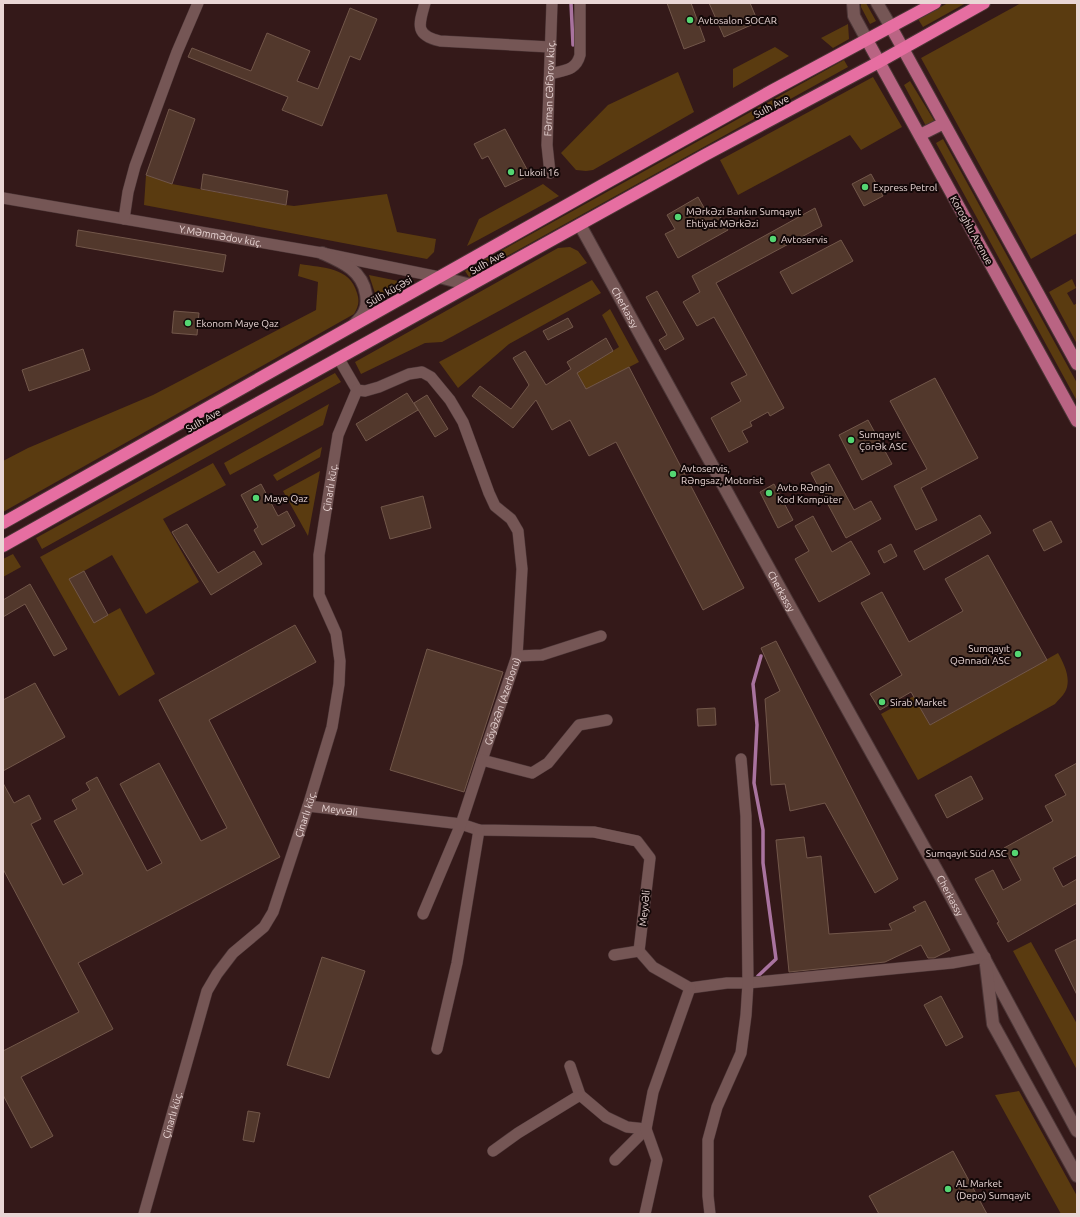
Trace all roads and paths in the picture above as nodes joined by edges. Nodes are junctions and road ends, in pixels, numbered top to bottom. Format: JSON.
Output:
{"nodes":[{"id":1,"x":198,"y":3,"type":"edge"},
{"id":2,"x":425,"y":3,"type":"edge"},
{"id":3,"x":552,"y":3,"type":"edge"},
{"id":4,"x":580,"y":3,"type":"edge"},
{"id":5,"x":852,"y":3,"type":"edge"},
{"id":6,"x":877,"y":3,"type":"edge"},
{"id":7,"x":935,"y":3,"type":"edge"},
{"id":8,"x":984,"y":3,"type":"edge"},
{"id":9,"x":891,"y":27,"type":"junction"},
{"id":10,"x":867,"y":40,"type":"junction"},
{"id":11,"x":550,"y":47,"type":"junction"},
{"id":12,"x":903,"y":49,"type":"junction"},
{"id":13,"x":879,"y":62,"type":"junction"},
{"id":14,"x":550,"y":74,"type":"junction"},
{"id":15,"x":944,"y":123,"type":"junction"},
{"id":16,"x":920,"y":135,"type":"junction"},
{"id":17,"x":550,"y":173,"type":"dead end"},
{"id":18,"x":3,"y":198,"type":"edge"},
{"id":19,"x":124,"y":219,"type":"junction"},
{"id":20,"x":580,"y":224,"type":"junction"},
{"id":21,"x":322,"y":253,"type":"junction"},
{"id":22,"x":439,"y":277,"type":"junction"},
{"id":23,"x":471,"y":285,"type":"junction"},
{"id":24,"x":352,"y":327,"type":"junction"},
{"id":25,"x":339,"y":359,"type":"junction"},
{"id":26,"x":1077,"y":364,"type":"edge"},
{"id":27,"x":357,"y":390,"type":"junction"},
{"id":28,"x":1077,"y":421,"type":"edge"},
{"id":29,"x":3,"y":523,"type":"edge"},
{"id":30,"x":3,"y":546,"type":"edge"},
{"id":31,"x":601,"y":636,"type":"dead end"},
{"id":32,"x":517,"y":656,"type":"junction"},
{"id":33,"x":607,"y":720,"type":"dead end"},
{"id":34,"x":741,"y":759,"type":"dead end"},
{"id":35,"x":482,"y":760,"type":"junction"},
{"id":36,"x":308,"y":806,"type":"junction"},
{"id":37,"x":461,"y":824,"type":"junction"},
{"id":38,"x":479,"y":830,"type":"junction"},
{"id":39,"x":423,"y":914,"type":"dead end"},
{"id":40,"x":639,"y":951,"type":"junction"},
{"id":41,"x":614,"y":955,"type":"dead end"},
{"id":42,"x":985,"y":957,"type":"junction"},
{"id":43,"x":748,"y":983,"type":"junction"},
{"id":44,"x":690,"y":988,"type":"junction"},
{"id":45,"x":437,"y":1049,"type":"dead end"},
{"id":46,"x":570,"y":1066,"type":"dead end"},
{"id":47,"x":580,"y":1095,"type":"junction"},
{"id":48,"x":646,"y":1129,"type":"junction"},
{"id":49,"x":1077,"y":1131,"type":"edge"},
{"id":50,"x":493,"y":1151,"type":"dead end"},
{"id":51,"x":615,"y":1160,"type":"dead end"},
{"id":52,"x":1077,"y":1176,"type":"edge"},
{"id":53,"x":144,"y":1214,"type":"edge"},
{"id":54,"x":645,"y":1214,"type":"edge"},
{"id":55,"x":710,"y":1214,"type":"edge"}],
"edges":[{"from":1,"to":19,"type":"street"},
{"from":2,"to":11,"type":"street"},
{"from":3,"to":11,"type":"street","name":"Fərman Cəfərov küç."},
{"from":4,"to":14,"type":"street"},
{"from":5,"to":10,"type":"street"},
{"from":6,"to":9,"type":"street"},
{"from":7,"to":9,"type":"highway","name":"Sulh Ave"},
{"from":8,"to":12,"type":"highway","name":"Sulh Ave"},
{"from":9,"to":10,"type":"highway","name":"Sulh Ave"},
{"from":9,"to":12,"type":"main road"},
{"from":10,"to":13,"type":"main road","name":"Koroghlu Avenue"},
{"from":10,"to":22,"type":"highway","name":"Sulh Ave"},
{"from":11,"to":14,"type":"street","name":"Fərman Cəfərov küç."},
{"from":12,"to":13,"type":"highway","name":"Sulh Ave"},
{"from":12,"to":15,"type":"main road"},
{"from":13,"to":16,"type":"main road","name":"Koroghlu Avenue"},
{"from":13,"to":20,"type":"highway","name":"Sulh Ave"},
{"from":14,"to":17,"type":"street","name":"Fərman Cəfərov küç."},
{"from":15,"to":16,"type":"main road"},
{"from":15,"to":26,"type":"main road"},
{"from":16,"to":28,"type":"main road","name":"Koroghlu Avenue"},
{"from":18,"to":19,"type":"street","name":"Y.Məmmədov küç."},
{"from":19,"to":21,"type":"street","name":"Y.Məmmədov küç."},
{"from":20,"to":23,"type":"highway","name":"Sulh Ave"},
{"from":20,"to":42,"type":"street","name":"Cherkassy"},
{"from":21,"to":22,"type":"street","name":"Y.Məmmədov küç."},
{"from":21,"to":24,"type":"street"},
{"from":22,"to":23,"type":"street"},
{"from":22,"to":24,"type":"highway","name":"Sülh küçəsi"},
{"from":23,"to":25,"type":"highway","name":"Sulh Ave"},
{"from":24,"to":29,"type":"highway","name":"Sulh Ave"},
{"from":25,"to":27,"type":"street"},
{"from":25,"to":30,"type":"highway","name":"Sulh Ave"},
{"from":27,"to":32,"type":"street"},
{"from":27,"to":36,"type":"street","name":"Çinarlı küç."},
{"from":31,"to":32,"type":"street","name":"Göyəzən (Azerboru)"},
{"from":32,"to":35,"type":"street","name":"Göyəzən (Azerboru)"},
{"from":33,"to":35,"type":"street","name":"Göyəzən (Azerboru)"},
{"from":34,"to":43,"type":"street"},
{"from":35,"to":37,"type":"street","name":"Göyəzən (Azerboru)"},
{"from":36,"to":37,"type":"street","name":"Meyvəli"},
{"from":36,"to":53,"type":"street","name":"Çinarlı küç."},
{"from":37,"to":38,"type":"street","name":"Meyvəli"},
{"from":37,"to":39,"type":"street","name":"Göyəzən (Azerboru)"},
{"from":38,"to":40,"type":"street","name":"Meyvəli"},
{"from":38,"to":45,"type":"street"},
{"from":40,"to":41,"type":"street"},
{"from":40,"to":44,"type":"street"},
{"from":42,"to":43,"type":"street"},
{"from":42,"to":49,"type":"street","name":"Cherkassy"},
{"from":42,"to":52,"type":"street","name":"Cherkassy"},
{"from":43,"to":44,"type":"street"},
{"from":43,"to":55,"type":"street"},
{"from":44,"to":48,"type":"street"},
{"from":46,"to":47,"type":"street"},
{"from":47,"to":48,"type":"street"},
{"from":47,"to":50,"type":"street"},
{"from":48,"to":51,"type":"street"},
{"from":48,"to":54,"type":"street"}]}
